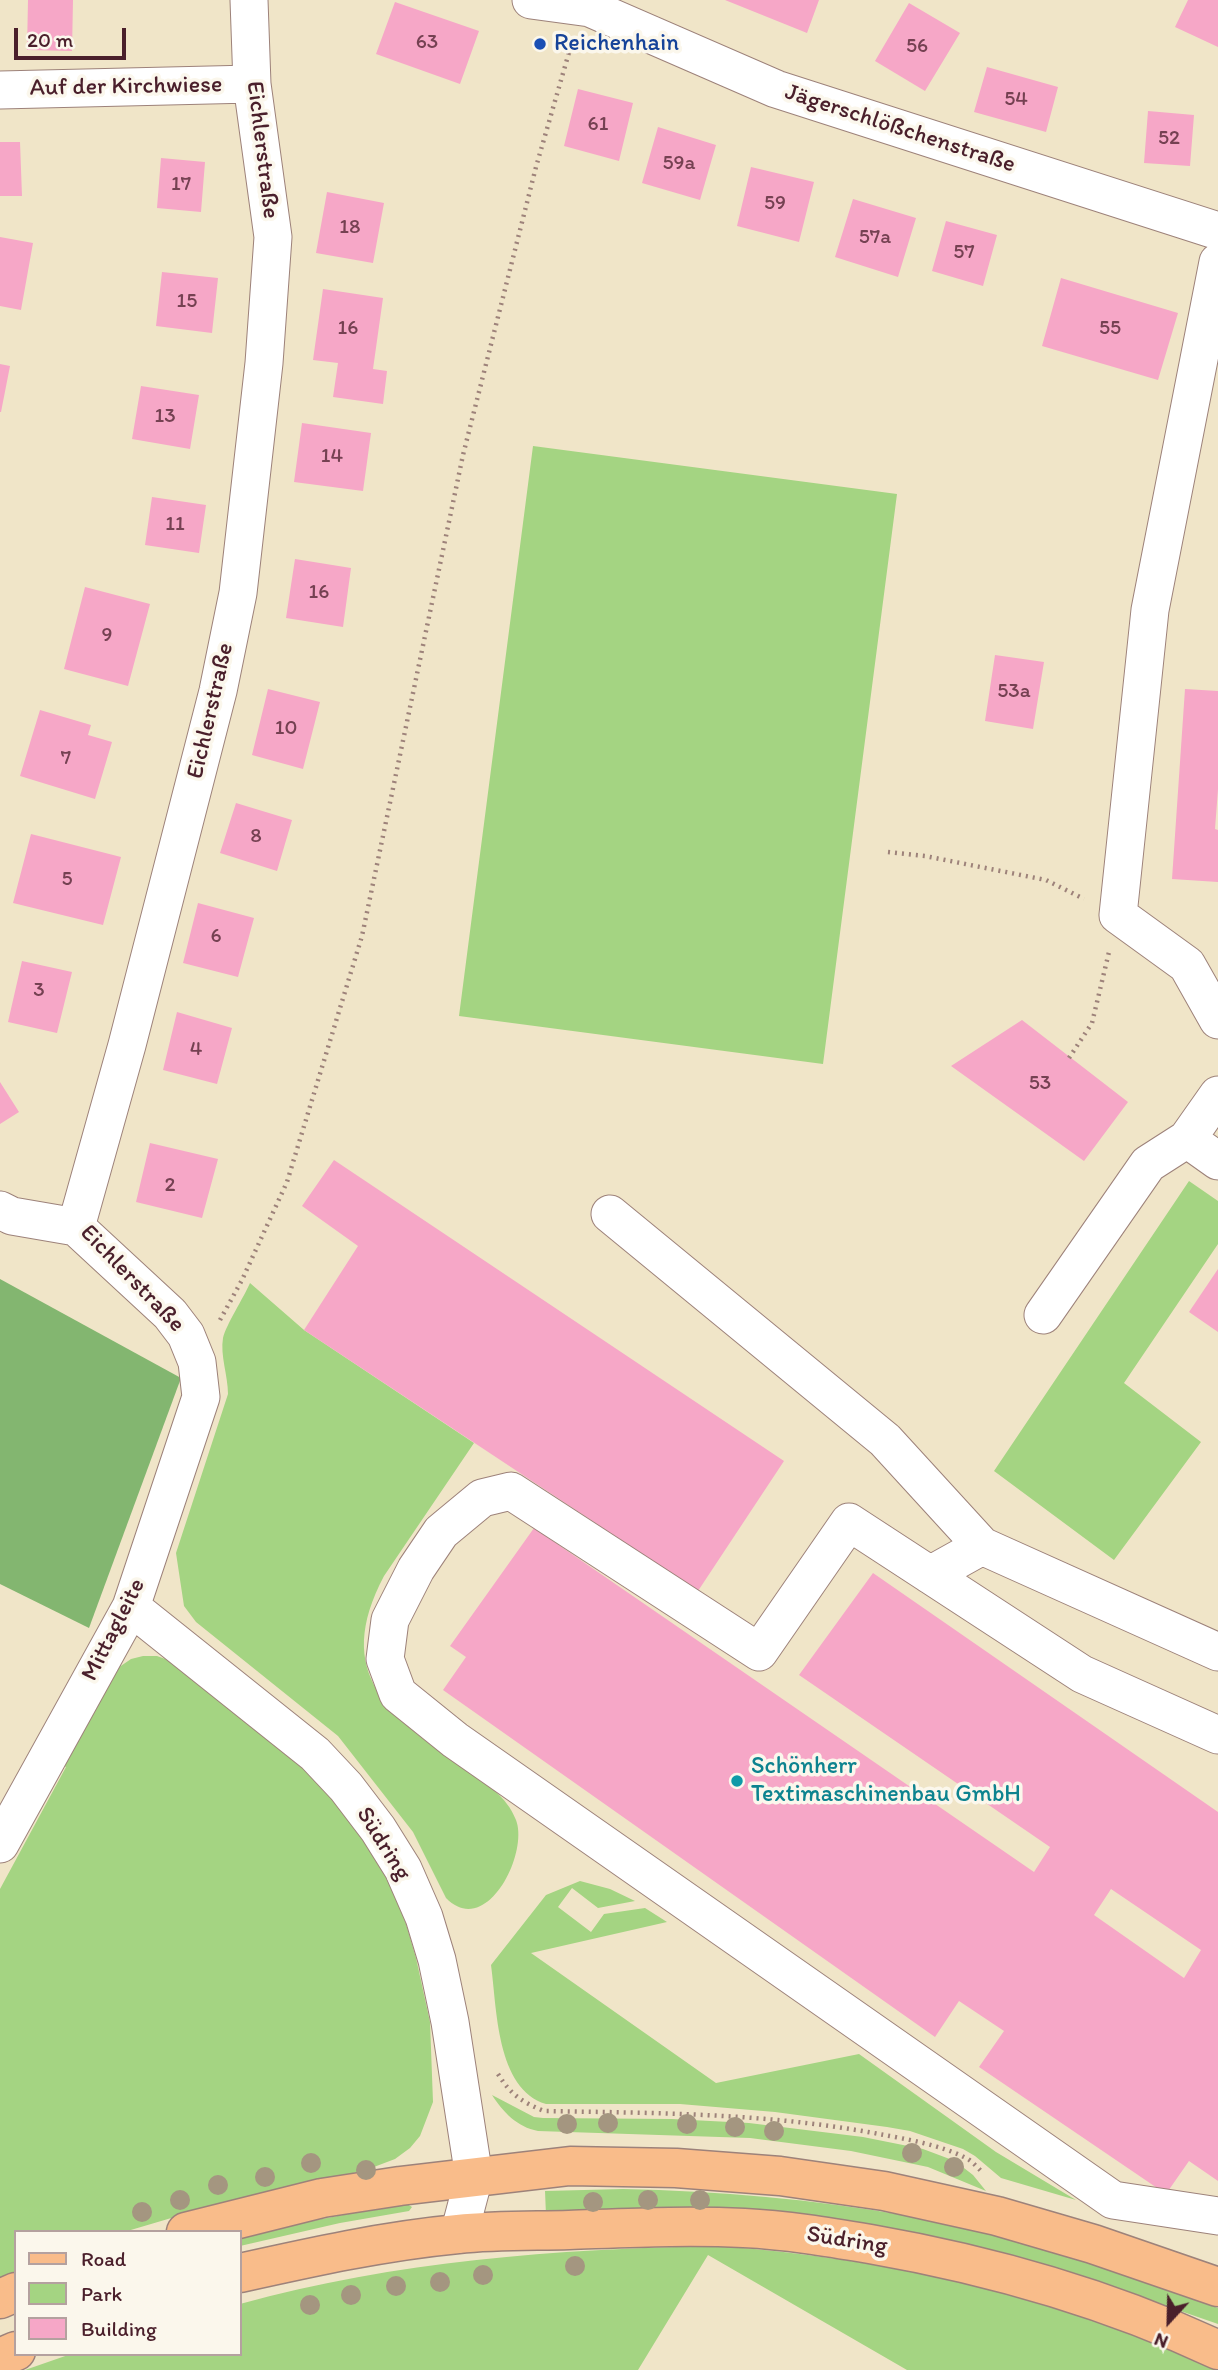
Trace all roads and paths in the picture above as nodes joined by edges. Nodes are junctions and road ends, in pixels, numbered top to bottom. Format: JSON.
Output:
{"nodes":[{"id":1,"x":249,"y":0,"type":"edge"},
{"id":2,"x":531,"y":0,"type":"edge"},
{"id":3,"x":586,"y":4,"type":"edge"},
{"id":4,"x":252,"y":84,"type":"junction"},
{"id":5,"x":0,"y":90,"type":"edge"},
{"id":6,"x":1218,"y":231,"type":"edge"},
{"id":7,"x":1218,"y":262,"type":"edge"},
{"id":8,"x":888,"y":852,"type":"dead end"},
{"id":9,"x":1118,"y":915,"type":"junction"},
{"id":10,"x":1218,"y":1020,"type":"edge"},
{"id":11,"x":1069,"y":1058,"type":"dead end"},
{"id":12,"x":1218,"y":1095,"type":"edge"},
{"id":13,"x":1187,"y":1139,"type":"junction"},
{"id":14,"x":1218,"y":1161,"type":"edge"},
{"id":15,"x":0,"y":1210,"type":"edge"},
{"id":16,"x":610,"y":1214,"type":"dead end"},
{"id":17,"x":76,"y":1227,"type":"junction"},
{"id":18,"x":1043,"y":1315,"type":"dead end"},
{"id":19,"x":197,"y":1362,"type":"junction"},
{"id":20,"x":982,"y":1546,"type":"junction"},
{"id":21,"x":930,"y":1575,"type":"junction"},
{"id":22,"x":131,"y":1607,"type":"junction"},
{"id":23,"x":1218,"y":1652,"type":"edge"},
{"id":24,"x":1218,"y":1735,"type":"edge"},
{"id":25,"x":0,"y":1844,"type":"edge"},
{"id":26,"x":497,"y":2073,"type":"dead end"},
{"id":27,"x":987,"y":2176,"type":"dead end"},
{"id":28,"x":474,"y":2177,"type":"junction"},
{"id":29,"x":1218,"y":2217,"type":"edge"},
{"id":30,"x":194,"y":2230,"type":"edge"},
{"id":31,"x":459,"y":2234,"type":"junction"},
{"id":32,"x":242,"y":2273,"type":"edge"},
{"id":33,"x":1218,"y":2287,"type":"edge"},
{"id":34,"x":1218,"y":2350,"type":"edge"}],
"edges":[{"from":1,"to":4,"type":"street","name":"Eichlerstraße"},
{"from":2,"to":3,"type":"street","name":"Jägerschlößchenstraße"},
{"from":3,"to":6,"type":"street","name":"Jägerschlößchenstraße"},
{"from":3,"to":19,"type":"path"},
{"from":4,"to":5,"type":"street","name":"Auf der Kirchwiese"},
{"from":4,"to":17,"type":"street","name":"Eichlerstraße"},
{"from":7,"to":9,"type":"street"},
{"from":8,"to":9,"type":"path"},
{"from":9,"to":10,"type":"street"},
{"from":9,"to":11,"type":"path"},
{"from":12,"to":13,"type":"street"},
{"from":13,"to":14,"type":"street"},
{"from":13,"to":18,"type":"street"},
{"from":15,"to":17,"type":"street"},
{"from":16,"to":20,"type":"street"},
{"from":17,"to":19,"type":"street","name":"Eichlerstraße"},
{"from":19,"to":22,"type":"street","name":"Mittagleite"},
{"from":20,"to":21,"type":"street"},
{"from":20,"to":23,"type":"street"},
{"from":21,"to":24,"type":"street"},
{"from":21,"to":29,"type":"street"},
{"from":22,"to":25,"type":"street","name":"Mittagleite"},
{"from":22,"to":28,"type":"street","name":"Südring"},
{"from":26,"to":27,"type":"path"},
{"from":28,"to":30,"type":"main road"},
{"from":28,"to":31,"type":"street","name":"Südring"},
{"from":28,"to":33,"type":"main road"},
{"from":31,"to":32,"type":"main road","name":"Südring"},
{"from":31,"to":34,"type":"main road","name":"Südring"}]}
